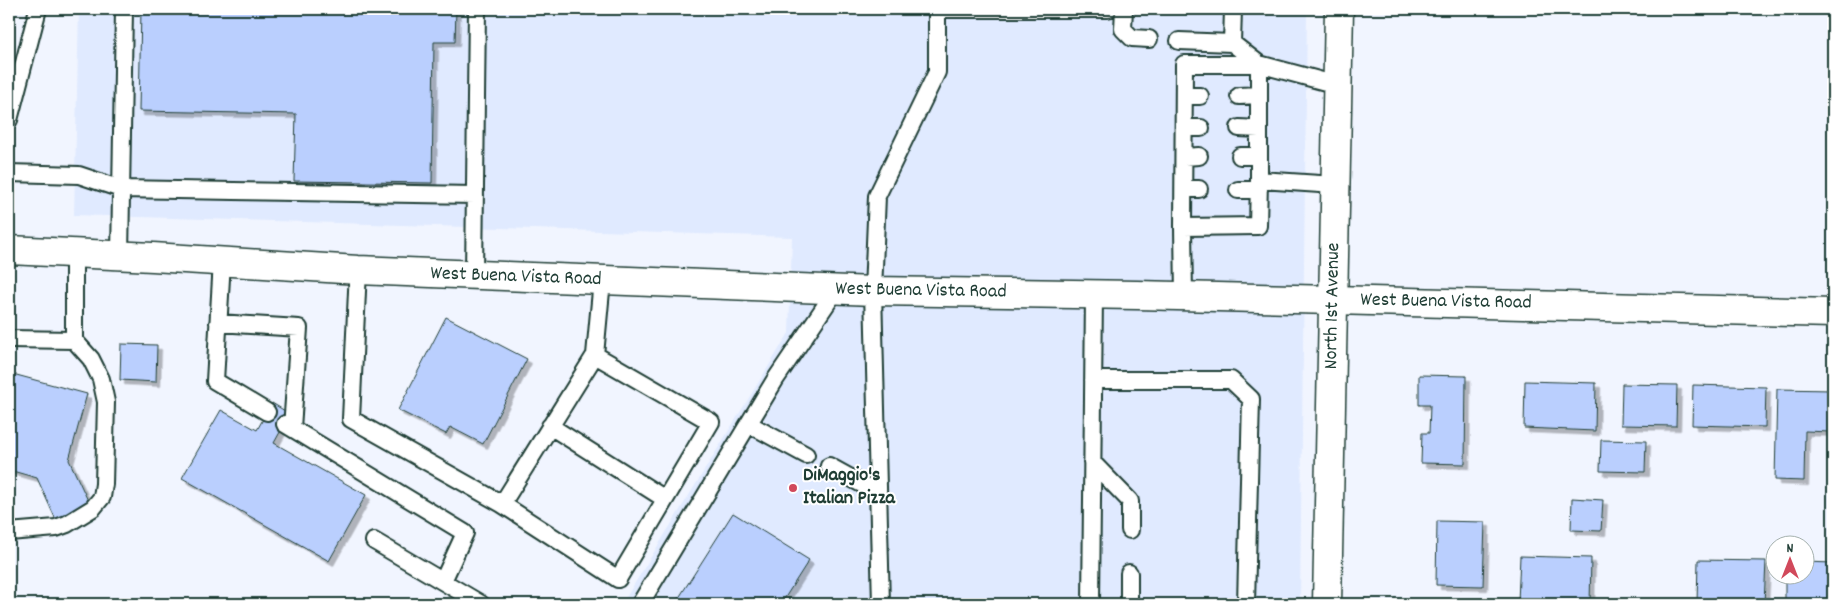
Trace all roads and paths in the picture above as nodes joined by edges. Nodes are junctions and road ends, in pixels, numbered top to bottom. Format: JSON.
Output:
{"nodes":[{"id":1,"x":38,"y":9,"type":"edge"},
{"id":2,"x":124,"y":9,"type":"edge"},
{"id":3,"x":477,"y":9,"type":"edge"},
{"id":4,"x":937,"y":9,"type":"edge"},
{"id":5,"x":946,"y":9,"type":"edge"},
{"id":6,"x":1114,"y":9,"type":"edge"},
{"id":7,"x":1233,"y":9,"type":"edge"},
{"id":8,"x":1339,"y":9,"type":"edge"},
{"id":9,"x":1149,"y":39,"type":"dead end"},
{"id":10,"x":1179,"y":41,"type":"dead end"},
{"id":11,"x":1232,"y":43,"type":"junction"},
{"id":12,"x":1259,"y":64,"type":"junction"},
{"id":13,"x":1337,"y":85,"type":"junction"},
{"id":14,"x":1259,"y":95,"type":"junction"},
{"id":15,"x":1239,"y":96,"type":"dead end"},
{"id":16,"x":9,"y":120,"type":"edge"},
{"id":17,"x":1184,"y":128,"type":"junction"},
{"id":18,"x":1201,"y":128,"type":"dead end"},
{"id":19,"x":1239,"y":128,"type":"dead end"},
{"id":20,"x":1259,"y":129,"type":"junction"},
{"id":21,"x":1240,"y":156,"type":"dead end"},
{"id":22,"x":1259,"y":156,"type":"junction"},
{"id":23,"x":9,"y":173,"type":"edge"},
{"id":24,"x":1335,"y":184,"type":"junction"},
{"id":25,"x":1259,"y":185,"type":"junction"},
{"id":26,"x":121,"y":189,"type":"junction"},
{"id":27,"x":1238,"y":190,"type":"dead end"},
{"id":28,"x":475,"y":195,"type":"junction"},
{"id":29,"x":1184,"y":227,"type":"junction"},
{"id":30,"x":9,"y":250,"type":"edge"},
{"id":31,"x":74,"y":253,"type":"junction"},
{"id":32,"x":120,"y":256,"type":"junction"},
{"id":33,"x":222,"y":261,"type":"junction"},
{"id":34,"x":358,"y":270,"type":"junction"},
{"id":35,"x":474,"y":275,"type":"junction"},
{"id":36,"x":602,"y":280,"type":"junction"},
{"id":37,"x":836,"y":290,"type":"junction"},
{"id":38,"x":873,"y":291,"type":"junction"},
{"id":39,"x":1094,"y":294,"type":"junction"},
{"id":40,"x":1184,"y":296,"type":"junction"},
{"id":41,"x":1333,"y":300,"type":"junction"},
{"id":42,"x":1833,"y":313,"type":"edge"},
{"id":43,"x":218,"y":323,"type":"junction"},
{"id":44,"x":9,"y":339,"type":"edge"},
{"id":45,"x":74,"y":340,"type":"junction"},
{"id":46,"x":595,"y":355,"type":"junction"},
{"id":47,"x":1093,"y":380,"type":"junction"},
{"id":48,"x":267,"y":412,"type":"dead end"},
{"id":49,"x":749,"y":424,"type":"junction"},
{"id":50,"x":550,"y":426,"type":"junction"},
{"id":51,"x":806,"y":454,"type":"dead end"},
{"id":52,"x":1092,"y":462,"type":"junction"},
{"id":53,"x":829,"y":466,"type":"dead end"},
{"id":54,"x":878,"y":492,"type":"junction"},
{"id":55,"x":665,"y":499,"type":"junction"},
{"id":56,"x":502,"y":504,"type":"junction"},
{"id":57,"x":1130,"y":530,"type":"dead end"},
{"id":58,"x":9,"y":532,"type":"edge"},
{"id":59,"x":374,"y":541,"type":"dead end"},
{"id":60,"x":1129,"y":573,"type":"dead end"},
{"id":61,"x":443,"y":581,"type":"junction"},
{"id":62,"x":481,"y":604,"type":"edge"},
{"id":63,"x":640,"y":604,"type":"edge"},
{"id":64,"x":881,"y":604,"type":"edge"},
{"id":65,"x":1091,"y":604,"type":"edge"},
{"id":66,"x":1129,"y":604,"type":"edge"},
{"id":67,"x":1246,"y":604,"type":"edge"},
{"id":68,"x":1327,"y":604,"type":"edge"}],
"edges":[{"from":1,"to":16,"type":"lane"},
{"from":2,"to":26,"type":"lane"},
{"from":3,"to":28,"type":"lane"},
{"from":4,"to":38,"type":"lane"},
{"from":5,"to":6,"type":"lane"},
{"from":6,"to":9,"type":"lane"},
{"from":7,"to":11,"type":"lane"},
{"from":8,"to":13,"type":"street","name":"North 1st Avenue"},
{"from":10,"to":11,"type":"lane"},
{"from":11,"to":12,"type":"lane"},
{"from":12,"to":13,"type":"lane"},
{"from":12,"to":14,"type":"lane"},
{"from":12,"to":17,"type":"lane"},
{"from":13,"to":24,"type":"street","name":"North 1st Avenue"},
{"from":14,"to":15,"type":"lane"},
{"from":14,"to":20,"type":"lane"},
{"from":17,"to":18,"type":"lane"},
{"from":17,"to":29,"type":"lane"},
{"from":19,"to":20,"type":"lane"},
{"from":20,"to":22,"type":"lane"},
{"from":21,"to":22,"type":"lane"},
{"from":22,"to":25,"type":"lane"},
{"from":23,"to":26,"type":"lane"},
{"from":24,"to":25,"type":"lane"},
{"from":24,"to":41,"type":"street","name":"North 1st Avenue"},
{"from":25,"to":27,"type":"lane"},
{"from":25,"to":29,"type":"lane"},
{"from":26,"to":28,"type":"lane"},
{"from":26,"to":32,"type":"lane"},
{"from":28,"to":35,"type":"lane"},
{"from":29,"to":40,"type":"lane"},
{"from":30,"to":31,"type":"street","name":"West Buena Vista Road"},
{"from":31,"to":32,"type":"street","name":"West Buena Vista Road"},
{"from":31,"to":45,"type":"lane"},
{"from":32,"to":33,"type":"street","name":"West Buena Vista Road"},
{"from":33,"to":34,"type":"street","name":"West Buena Vista Road"},
{"from":33,"to":43,"type":"lane"},
{"from":34,"to":35,"type":"street","name":"West Buena Vista Road"},
{"from":34,"to":56,"type":"lane"},
{"from":35,"to":36,"type":"street","name":"West Buena Vista Road"},
{"from":36,"to":37,"type":"street","name":"West Buena Vista Road"},
{"from":36,"to":46,"type":"lane"},
{"from":37,"to":38,"type":"street","name":"West Buena Vista Road"},
{"from":37,"to":49,"type":"lane"},
{"from":38,"to":39,"type":"street","name":"West Buena Vista Road"},
{"from":38,"to":54,"type":"lane"},
{"from":39,"to":40,"type":"street","name":"West Buena Vista Road"},
{"from":39,"to":47,"type":"lane"},
{"from":40,"to":41,"type":"street","name":"West Buena Vista Road"},
{"from":41,"to":42,"type":"street","name":"West Buena Vista Road"},
{"from":41,"to":68,"type":"street","name":"North 1st Avenue"},
{"from":43,"to":48,"type":"lane"},
{"from":43,"to":61,"type":"lane"},
{"from":44,"to":45,"type":"lane"},
{"from":45,"to":58,"type":"lane"},
{"from":46,"to":50,"type":"lane"},
{"from":46,"to":55,"type":"lane"},
{"from":47,"to":52,"type":"lane"},
{"from":47,"to":67,"type":"lane"},
{"from":49,"to":51,"type":"lane"},
{"from":49,"to":63,"type":"lane"},
{"from":50,"to":55,"type":"lane"},
{"from":50,"to":56,"type":"lane"},
{"from":52,"to":57,"type":"lane"},
{"from":52,"to":65,"type":"lane"},
{"from":53,"to":54,"type":"lane"},
{"from":54,"to":64,"type":"lane"},
{"from":55,"to":56,"type":"lane"},
{"from":59,"to":61,"type":"lane"},
{"from":60,"to":66,"type":"lane"},
{"from":61,"to":62,"type":"lane"}]}
